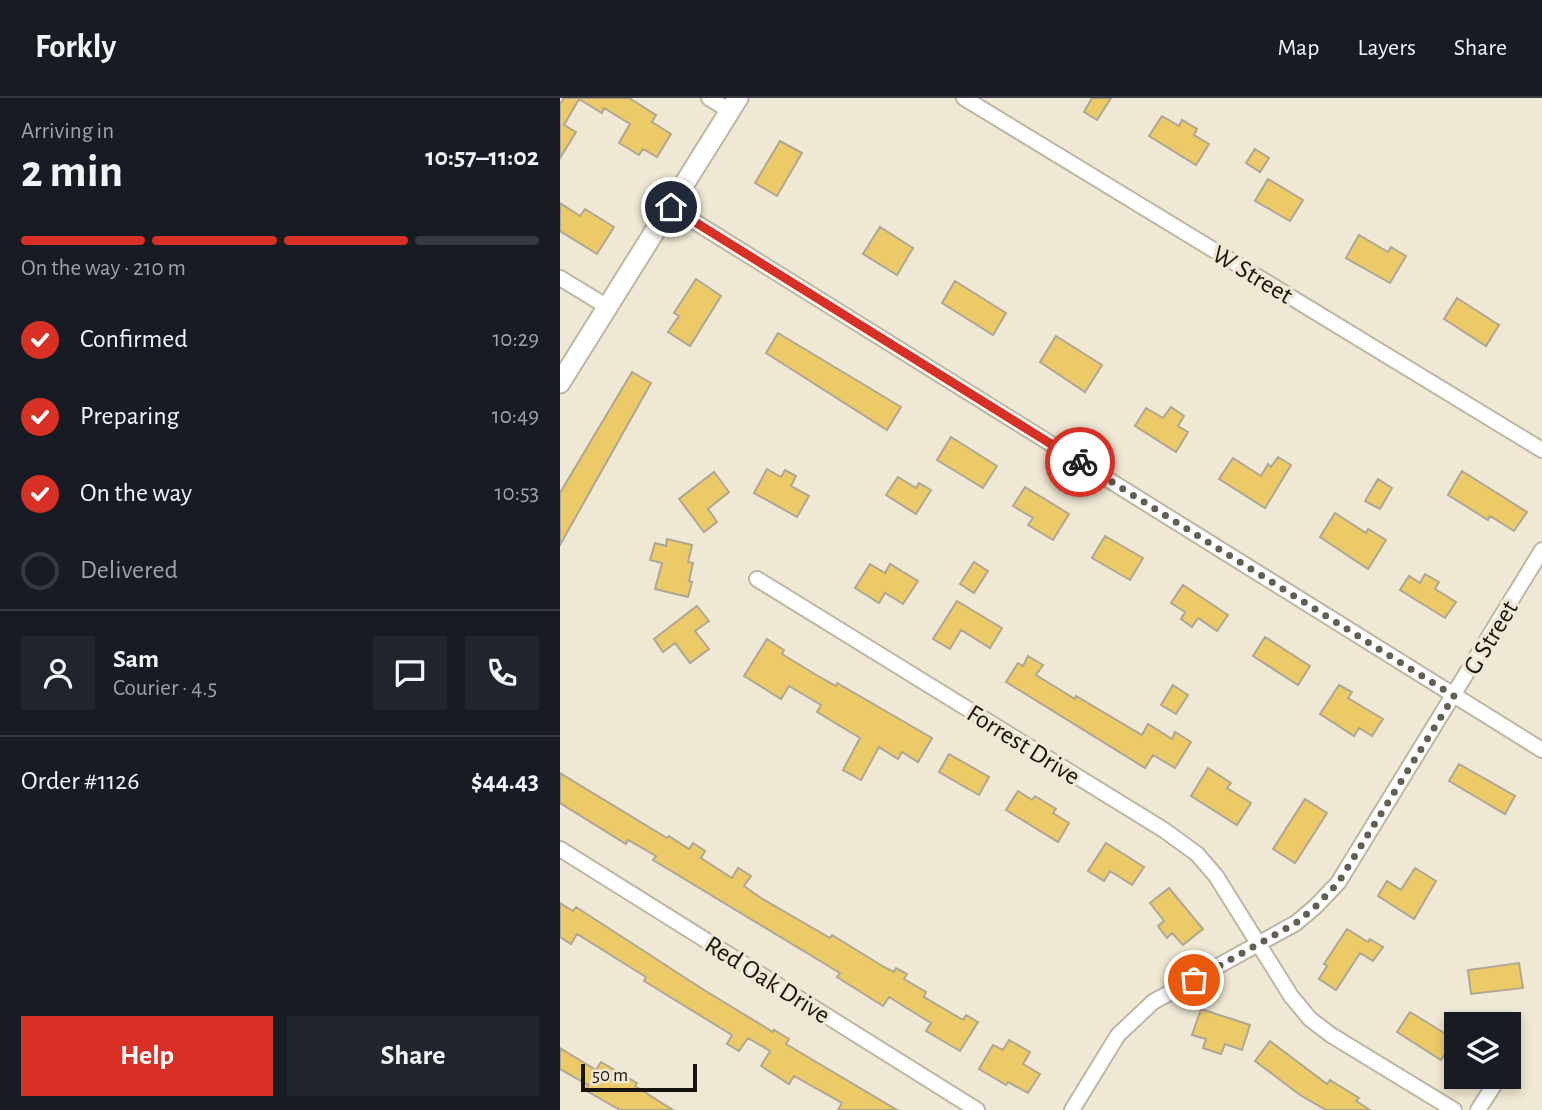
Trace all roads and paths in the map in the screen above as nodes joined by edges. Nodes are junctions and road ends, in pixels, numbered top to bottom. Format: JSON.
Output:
{"nodes":[{"id":1,"x":709,"y":98,"type":"edge"},
{"id":2,"x":964,"y":98,"type":"edge"},
{"id":3,"x":734,"y":104,"type":"edge"},
{"id":4,"x":671,"y":207,"type":"junction"},
{"id":5,"x":560,"y":278,"type":"edge"},
{"id":6,"x":606,"y":306,"type":"junction"},
{"id":7,"x":560,"y":383,"type":"edge"},
{"id":8,"x":1542,"y":450,"type":"edge"},
{"id":9,"x":1542,"y":550,"type":"edge"},
{"id":10,"x":757,"y":579,"type":"dead end"},
{"id":11,"x":1454,"y":696,"type":"junction"},
{"id":12,"x":1542,"y":750,"type":"edge"},
{"id":13,"x":560,"y":849,"type":"edge"},
{"id":14,"x":1257,"y":945,"type":"junction"},
{"id":15,"x":1492,"y":1089,"type":"edge"},
{"id":16,"x":977,"y":1110,"type":"edge"},
{"id":17,"x":1072,"y":1110,"type":"edge"},
{"id":18,"x":1454,"y":1110,"type":"edge"},
{"id":19,"x":1478,"y":1110,"type":"edge"}],
"edges":[{"from":1,"to":3,"type":"street"},
{"from":2,"to":8,"type":"street","name":"W Street"},
{"from":3,"to":4,"type":"street"},
{"from":4,"to":6,"type":"street"},
{"from":4,"to":11,"type":"street"},
{"from":5,"to":6,"type":"street"},
{"from":6,"to":7,"type":"street"},
{"from":9,"to":11,"type":"street","name":"G Street"},
{"from":10,"to":14,"type":"street","name":"Forrest Drive"},
{"from":11,"to":12,"type":"street"},
{"from":11,"to":14,"type":"street","name":"G Street"},
{"from":13,"to":16,"type":"street","name":"Red Oak Drive"},
{"from":14,"to":17,"type":"street","name":"G Street"},
{"from":14,"to":18,"type":"street","name":"Forrest Drive"},
{"from":15,"to":19,"type":"street"}]}
